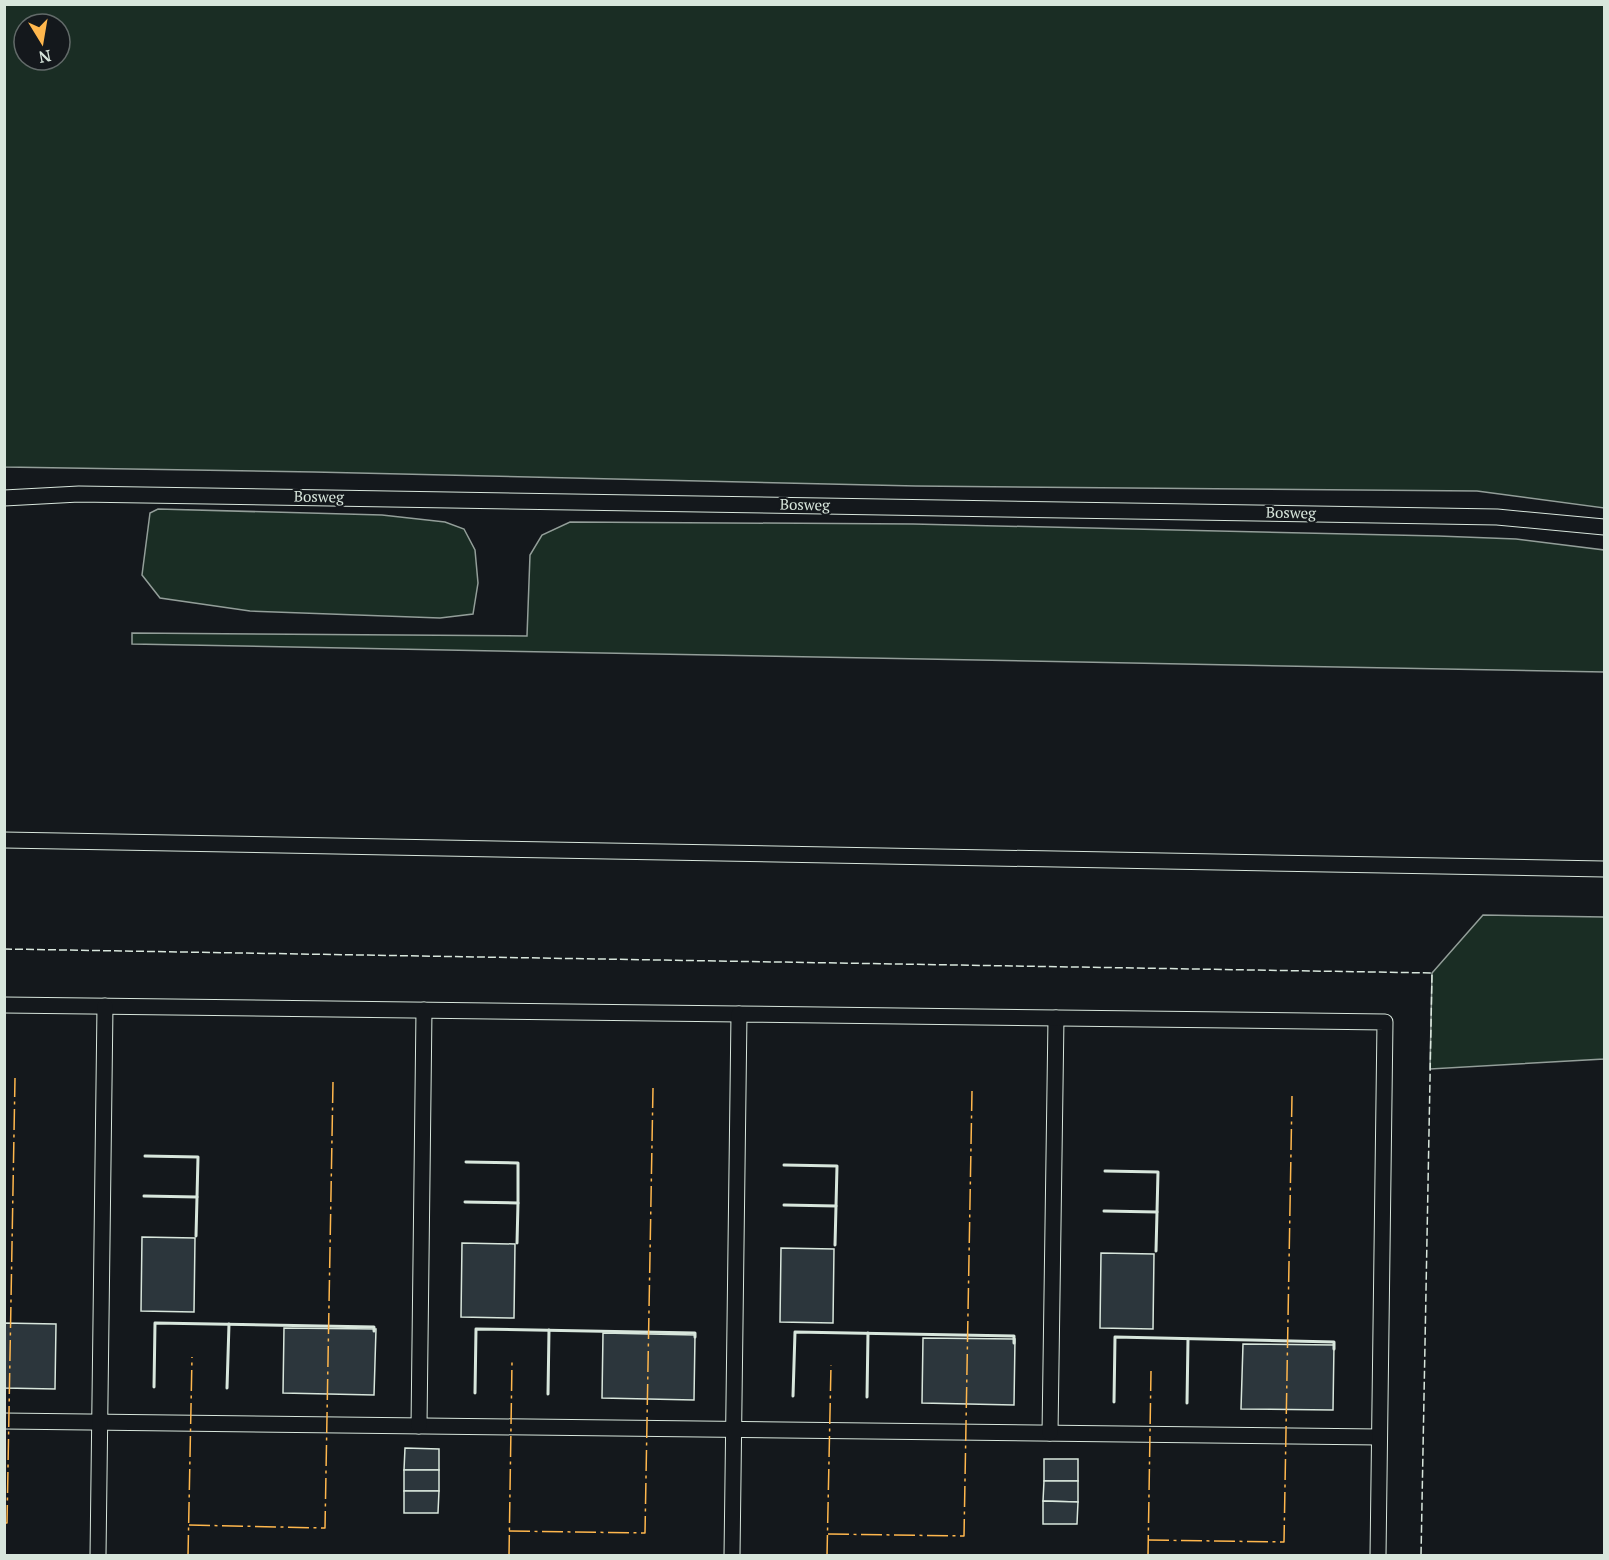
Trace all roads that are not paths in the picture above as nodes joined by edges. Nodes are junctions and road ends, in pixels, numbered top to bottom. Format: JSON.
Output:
{"nodes":[{"id":1,"x":4,"y":498,"type":"edge"},
{"id":2,"x":1605,"y":527,"type":"edge"},
{"id":3,"x":4,"y":840,"type":"edge"},
{"id":4,"x":1605,"y":869,"type":"edge"},
{"id":5,"x":4,"y":1005,"type":"edge"},
{"id":6,"x":105,"y":1006,"type":"junction"},
{"id":7,"x":424,"y":1010,"type":"junction"},
{"id":8,"x":739,"y":1014,"type":"junction"},
{"id":9,"x":1056,"y":1018,"type":"junction"},
{"id":10,"x":4,"y":1421,"type":"edge"},
{"id":11,"x":100,"y":1422,"type":"junction"},
{"id":12,"x":419,"y":1426,"type":"junction"},
{"id":13,"x":733,"y":1430,"type":"junction"},
{"id":14,"x":1050,"y":1433,"type":"junction"},
{"id":15,"x":1379,"y":1437,"type":"junction"},
{"id":16,"x":98,"y":1556,"type":"edge"},
{"id":17,"x":732,"y":1556,"type":"edge"},
{"id":18,"x":1378,"y":1556,"type":"edge"}],
"edges":[{"from":1,"to":2,"type":"lane","name":"Bosweg"},
{"from":3,"to":4,"type":"lane"},
{"from":5,"to":6,"type":"lane"},
{"from":6,"to":7,"type":"lane"},
{"from":6,"to":11,"type":"lane"},
{"from":7,"to":8,"type":"lane"},
{"from":7,"to":12,"type":"lane"},
{"from":8,"to":9,"type":"lane"},
{"from":8,"to":13,"type":"lane"},
{"from":9,"to":14,"type":"lane"},
{"from":9,"to":15,"type":"lane"},
{"from":10,"to":11,"type":"lane"},
{"from":11,"to":12,"type":"lane"},
{"from":11,"to":16,"type":"lane"},
{"from":12,"to":13,"type":"lane"},
{"from":13,"to":14,"type":"lane"},
{"from":13,"to":17,"type":"lane"},
{"from":14,"to":15,"type":"lane"},
{"from":15,"to":18,"type":"lane"}]}
